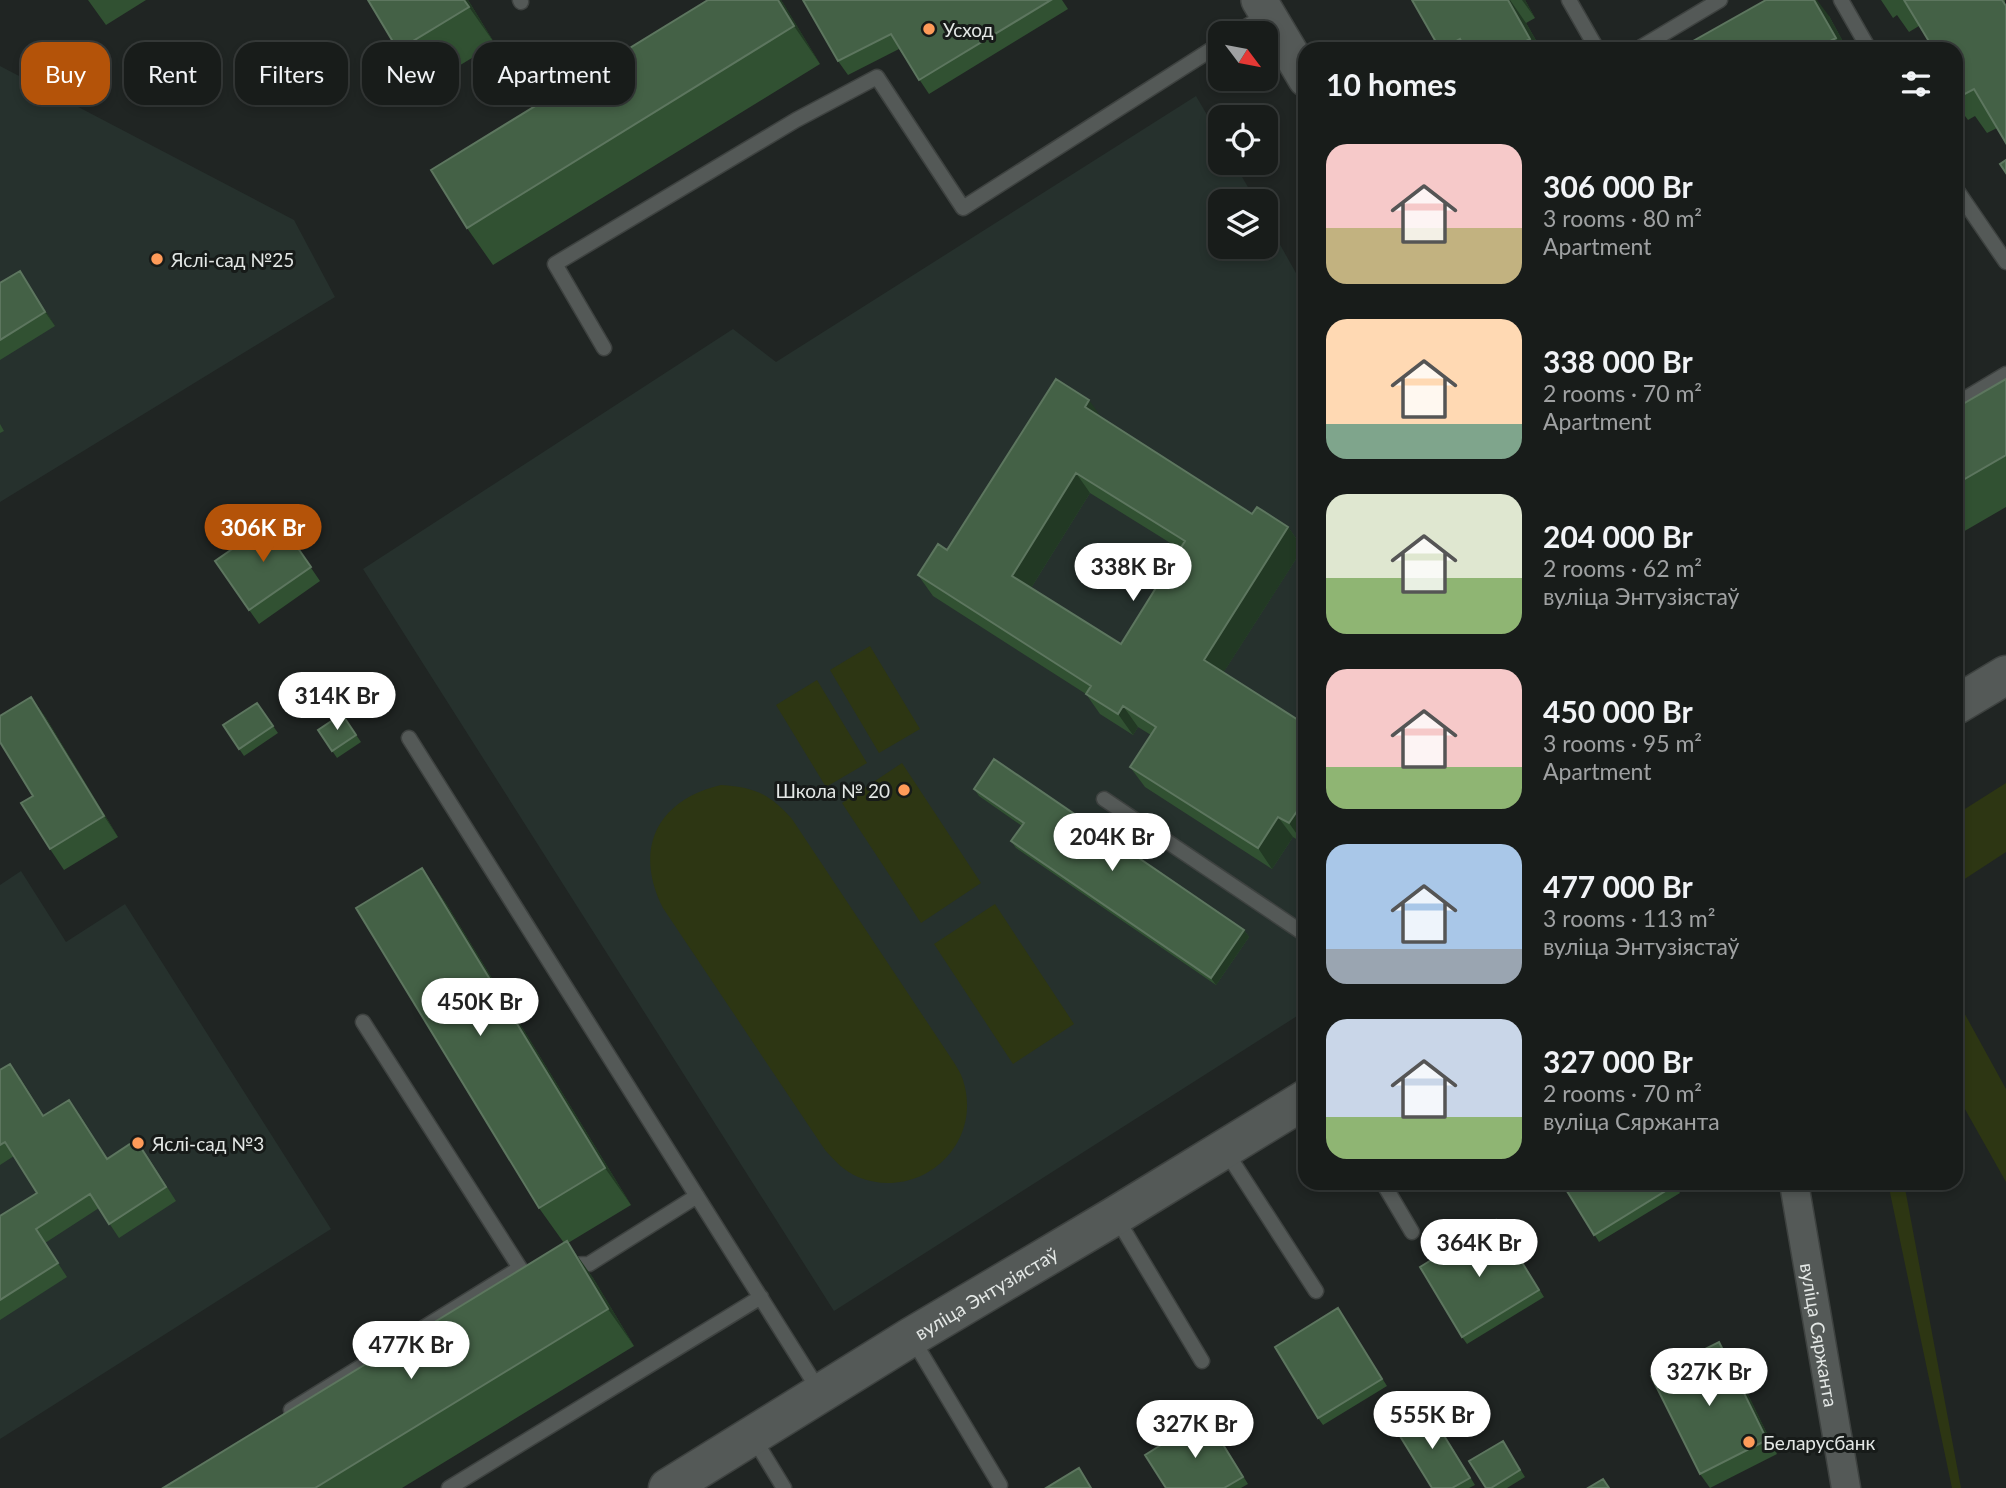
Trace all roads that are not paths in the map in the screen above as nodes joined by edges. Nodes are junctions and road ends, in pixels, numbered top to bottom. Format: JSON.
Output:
{"nodes":[{"id":1,"x":1569,"y":0,"type":"edge"},
{"id":2,"x":1720,"y":0,"type":"edge"},
{"id":3,"x":1841,"y":0,"type":"edge"},
{"id":4,"x":1263,"y":7,"type":"edge"},
{"id":5,"x":1248,"y":21,"type":"edge"},
{"id":6,"x":1593,"y":42,"type":"edge"},
{"id":7,"x":1650,"y":42,"type":"edge"},
{"id":8,"x":1865,"y":42,"type":"edge"},
{"id":9,"x":1208,"y":52,"type":"edge"},
{"id":10,"x":1298,"y":66,"type":"edge"},
{"id":11,"x":1963,"y":199,"type":"edge"},
{"id":12,"x":2006,"y":262,"type":"edge"},
{"id":13,"x":604,"y":348,"type":"dead end"},
{"id":14,"x":2006,"y":374,"type":"edge"},
{"id":15,"x":1963,"y":400,"type":"edge"},
{"id":16,"x":2006,"y":676,"type":"edge"},
{"id":17,"x":1963,"y":701,"type":"edge"},
{"id":18,"x":409,"y":738,"type":"dead end"},
{"id":19,"x":1104,"y":799,"type":"dead end"},
{"id":20,"x":1298,"y":930,"type":"edge"},
{"id":21,"x":363,"y":1022,"type":"dead end"},
{"id":22,"x":1298,"y":1104,"type":"edge"},
{"id":23,"x":1224,"y":1149,"type":"junction"},
{"id":24,"x":1388,"y":1190,"type":"edge"},
{"id":25,"x":1795,"y":1190,"type":"edge"},
{"id":26,"x":697,"y":1196,"type":"junction"},
{"id":27,"x":1115,"y":1216,"type":"junction"},
{"id":28,"x":1412,"y":1232,"type":"dead end"},
{"id":29,"x":534,"y":1267,"type":"junction"},
{"id":30,"x":1316,"y":1291,"type":"dead end"},
{"id":31,"x":761,"y":1297,"type":"junction"},
{"id":32,"x":911,"y":1337,"type":"junction"},
{"id":33,"x":1202,"y":1361,"type":"dead end"},
{"id":34,"x":821,"y":1393,"type":"junction"},
{"id":35,"x":284,"y":1415,"type":"edge"},
{"id":36,"x":752,"y":1435,"type":"junction"},
{"id":37,"x":1000,"y":1485,"type":"dead end"},
{"id":38,"x":449,"y":1488,"type":"edge"},
{"id":39,"x":668,"y":1488,"type":"edge"},
{"id":40,"x":784,"y":1488,"type":"edge"},
{"id":41,"x":1846,"y":1488,"type":"edge"}],
"edges":[{"from":1,"to":6,"type":"lane"},
{"from":2,"to":7,"type":"lane"},
{"from":3,"to":8,"type":"lane"},
{"from":4,"to":5,"type":"lane"},
{"from":4,"to":10,"type":"street"},
{"from":9,"to":13,"type":"lane"},
{"from":11,"to":12,"type":"lane"},
{"from":14,"to":15,"type":"lane"},
{"from":16,"to":17,"type":"main road"},
{"from":18,"to":26,"type":"lane"},
{"from":19,"to":20,"type":"lane"},
{"from":21,"to":29,"type":"lane"},
{"from":22,"to":23,"type":"main road","name":"вуліца Энтузіястаў"},
{"from":23,"to":27,"type":"main road","name":"вуліца Энтузіястаў"},
{"from":23,"to":30,"type":"lane"},
{"from":24,"to":28,"type":"lane"},
{"from":25,"to":41,"type":"street","name":"вуліца Сяржанта"},
{"from":26,"to":29,"type":"lane"},
{"from":26,"to":31,"type":"lane"},
{"from":27,"to":32,"type":"main road","name":"вуліца Энтузіястаў"},
{"from":27,"to":33,"type":"lane"},
{"from":29,"to":35,"type":"lane"},
{"from":31,"to":34,"type":"lane"},
{"from":31,"to":38,"type":"lane"},
{"from":32,"to":34,"type":"main road","name":"вуліца Энтузіястаў"},
{"from":32,"to":37,"type":"lane"},
{"from":34,"to":36,"type":"main road","name":"вуліца Энтузіястаў"},
{"from":36,"to":39,"type":"main road","name":"вуліца Энтузіястаў"},
{"from":36,"to":40,"type":"lane"}]}
